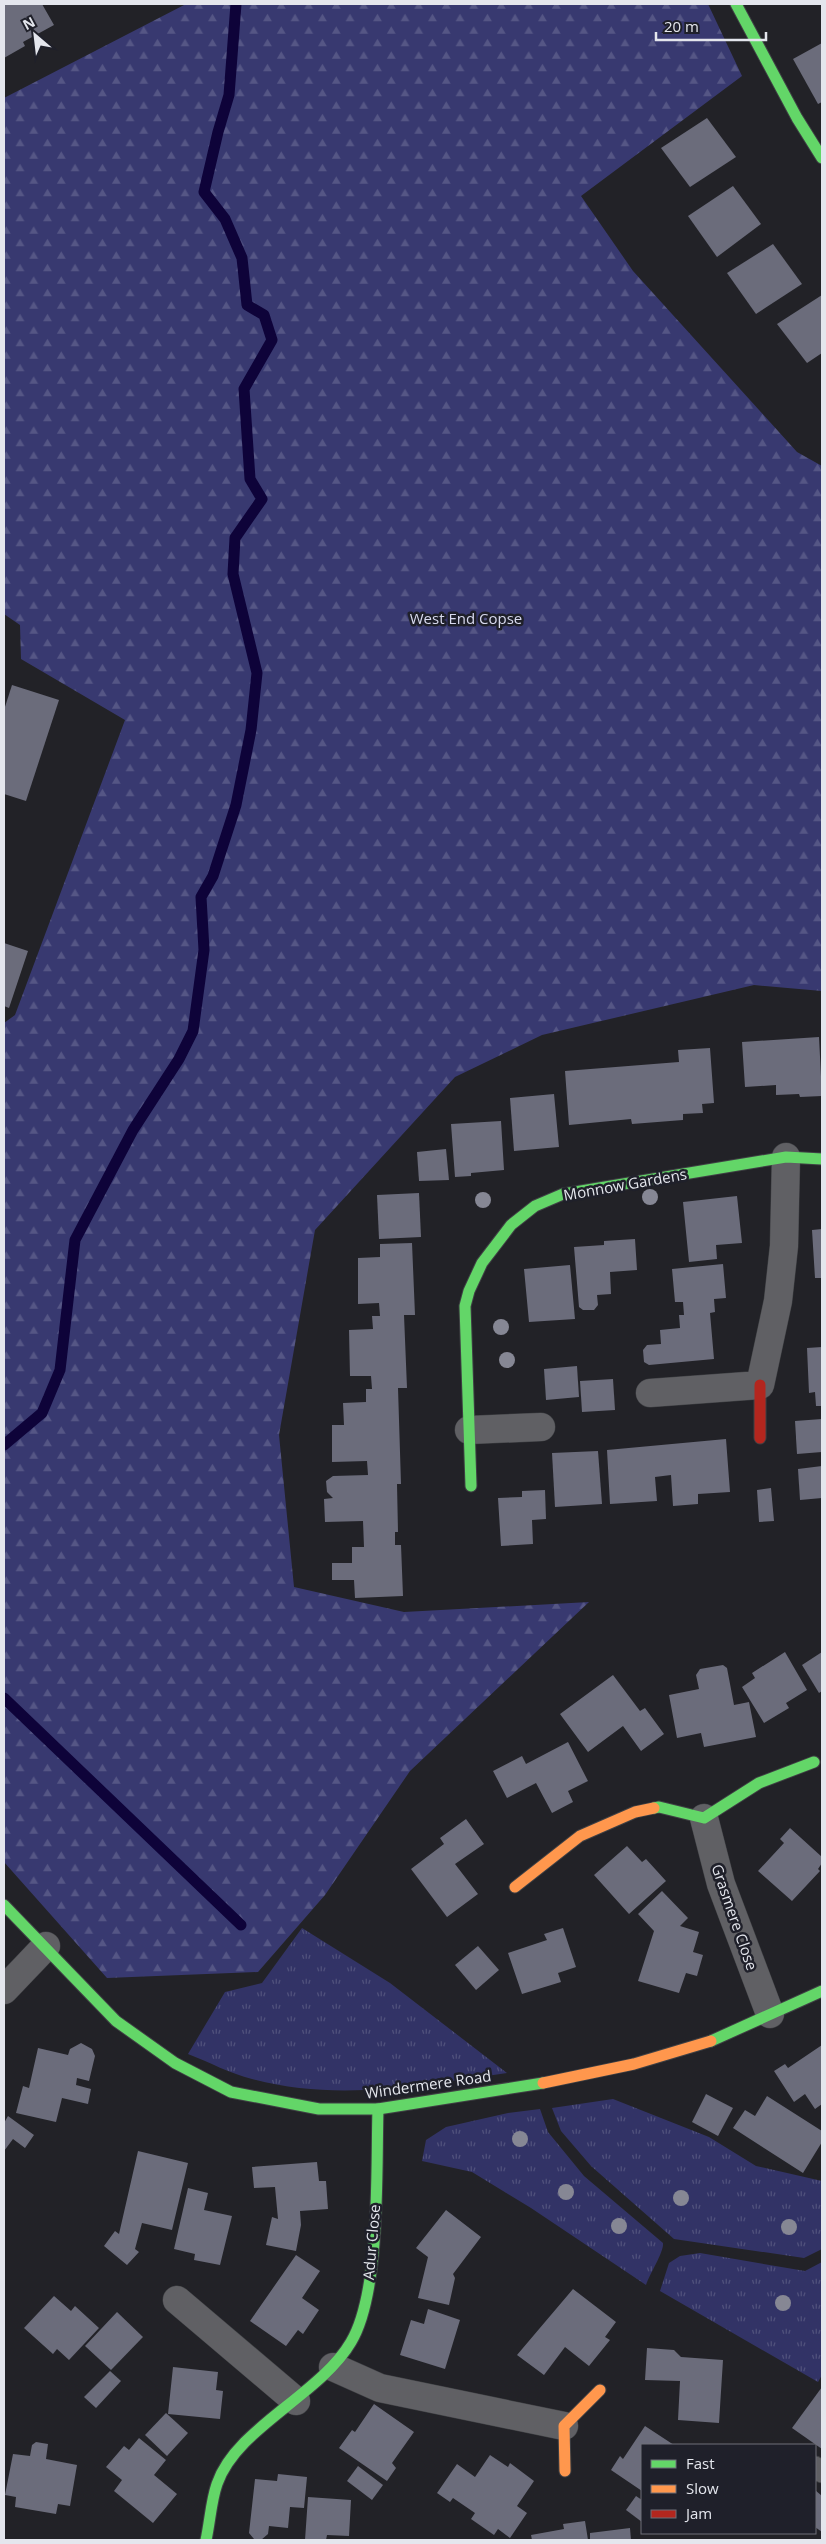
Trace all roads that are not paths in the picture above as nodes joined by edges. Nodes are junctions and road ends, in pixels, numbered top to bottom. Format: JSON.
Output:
{"nodes":[{"id":1,"x":736,"y":4,"type":"edge"},
{"id":2,"x":822,"y":158,"type":"edge"},
{"id":3,"x":786,"y":1157,"type":"junction"},
{"id":4,"x":822,"y":1159,"type":"edge"},
{"id":5,"x":760,"y":1385,"type":"junction"},
{"id":6,"x":650,"y":1393,"type":"dead end"},
{"id":7,"x":541,"y":1427,"type":"dead end"},
{"id":8,"x":469,"y":1430,"type":"junction"},
{"id":9,"x":760,"y":1438,"type":"dead end"},
{"id":10,"x":471,"y":1486,"type":"dead end"},
{"id":11,"x":814,"y":1762,"type":"dead end"},
{"id":12,"x":704,"y":1818,"type":"junction"},
{"id":13,"x":515,"y":1887,"type":"dead end"},
{"id":14,"x":4,"y":1905,"type":"edge"},
{"id":15,"x":46,"y":1946,"type":"junction"},
{"id":16,"x":4,"y":1990,"type":"edge"},
{"id":17,"x":822,"y":1991,"type":"edge"},
{"id":18,"x":770,"y":2014,"type":"junction"},
{"id":19,"x":378,"y":2109,"type":"junction"},
{"id":20,"x":177,"y":2300,"type":"dead end"},
{"id":21,"x":333,"y":2367,"type":"junction"},
{"id":22,"x":600,"y":2390,"type":"dead end"},
{"id":23,"x":296,"y":2400,"type":"junction"},
{"id":24,"x":564,"y":2426,"type":"junction"},
{"id":25,"x":565,"y":2472,"type":"dead end"},
{"id":26,"x":206,"y":2540,"type":"edge"}],
"edges":[{"from":1,"to":2,"type":"street"},
{"from":3,"to":4,"type":"street","name":"Monnow Gardens"},
{"from":3,"to":5,"type":"street"},
{"from":3,"to":8,"type":"street","name":"Monnow Gardens"},
{"from":5,"to":6,"type":"street"},
{"from":5,"to":9,"type":"street"},
{"from":7,"to":8,"type":"street"},
{"from":8,"to":10,"type":"street","name":"Monnow Gardens"},
{"from":11,"to":12,"type":"street"},
{"from":12,"to":13,"type":"street"},
{"from":12,"to":18,"type":"street","name":"Grasmere Close"},
{"from":14,"to":15,"type":"street","name":"Windermere Road"},
{"from":15,"to":16,"type":"street"},
{"from":15,"to":19,"type":"street","name":"Windermere Road"},
{"from":17,"to":18,"type":"street","name":"Windermere Road"},
{"from":18,"to":19,"type":"street","name":"Windermere Road"},
{"from":19,"to":21,"type":"street","name":"Adur Close"},
{"from":20,"to":23,"type":"street"},
{"from":21,"to":23,"type":"street","name":"Adur Close"},
{"from":21,"to":24,"type":"street"},
{"from":22,"to":24,"type":"street"},
{"from":23,"to":26,"type":"street","name":"Adur Close"},
{"from":24,"to":25,"type":"street"}]}
